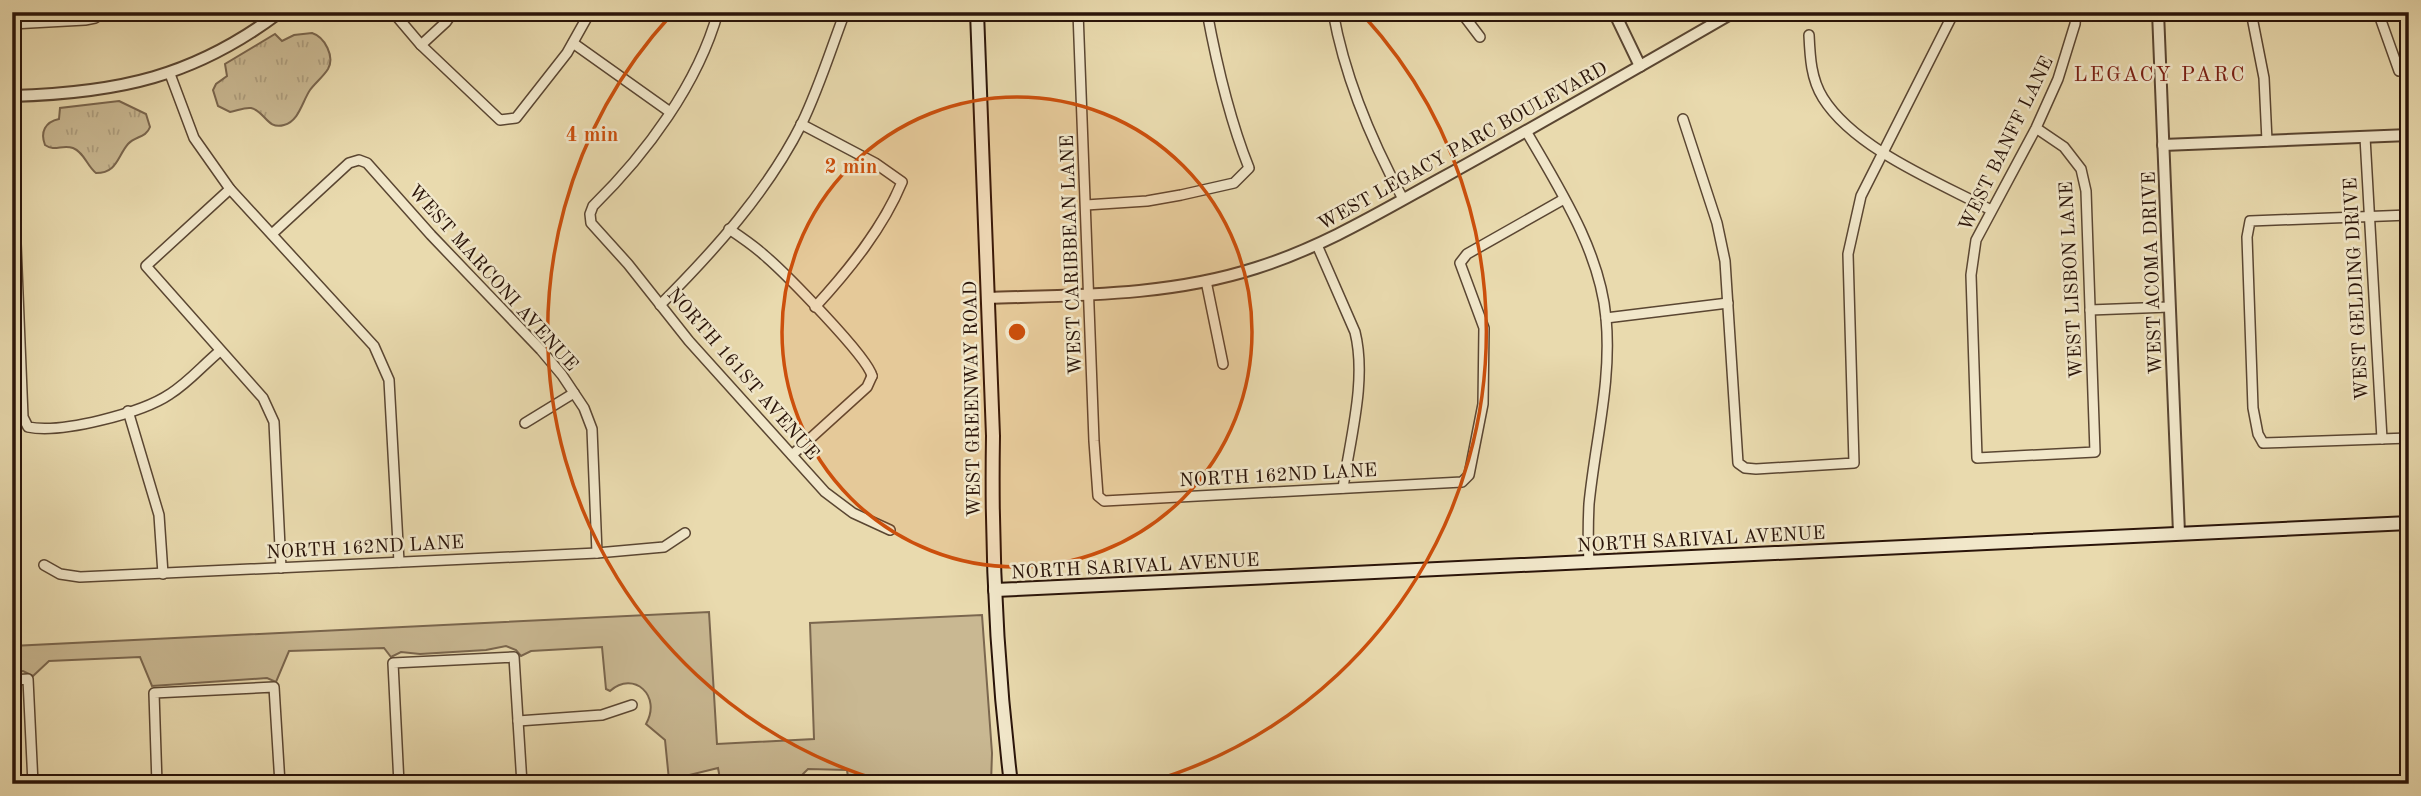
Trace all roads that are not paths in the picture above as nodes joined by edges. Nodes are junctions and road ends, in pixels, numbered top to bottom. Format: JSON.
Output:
{"nodes":[{"id":1,"x":104,"y":12,"type":"edge"},
{"id":2,"x":280,"y":12,"type":"edge"},
{"id":3,"x":393,"y":12,"type":"edge"},
{"id":4,"x":453,"y":12,"type":"edge"},
{"id":5,"x":590,"y":12,"type":"edge"},
{"id":6,"x":718,"y":12,"type":"edge"},
{"id":7,"x":845,"y":12,"type":"edge"},
{"id":8,"x":977,"y":12,"type":"edge"},
{"id":9,"x":1077,"y":12,"type":"edge"},
{"id":10,"x":1207,"y":12,"type":"edge"},
{"id":11,"x":1333,"y":12,"type":"edge"},
{"id":12,"x":1461,"y":12,"type":"edge"},
{"id":13,"x":1614,"y":12,"type":"edge"},
{"id":14,"x":1734,"y":12,"type":"edge"},
{"id":15,"x":1954,"y":12,"type":"edge"},
{"id":16,"x":2076,"y":12,"type":"edge"},
{"id":17,"x":2158,"y":12,"type":"edge"},
{"id":18,"x":2251,"y":12,"type":"edge"},
{"id":19,"x":2378,"y":12,"type":"edge"},
{"id":20,"x":12,"y":24,"type":"edge"},
{"id":21,"x":1809,"y":36,"type":"dead end"},
{"id":22,"x":1480,"y":37,"type":"dead end"},
{"id":23,"x":573,"y":43,"type":"junction"},
{"id":24,"x":421,"y":45,"type":"junction"},
{"id":25,"x":1640,"y":66,"type":"junction"},
{"id":26,"x":2399,"y":71,"type":"dead end"},
{"id":27,"x":170,"y":74,"type":"junction"},
{"id":28,"x":12,"y":96,"type":"edge"},
{"id":29,"x":670,"y":112,"type":"junction"},
{"id":30,"x":1683,"y":120,"type":"dead end"},
{"id":31,"x":801,"y":124,"type":"junction"},
{"id":32,"x":2036,"y":128,"type":"junction"},
{"id":33,"x":1526,"y":131,"type":"junction"},
{"id":34,"x":2409,"y":135,"type":"edge"},
{"id":35,"x":2365,"y":137,"type":"junction"},
{"id":36,"x":2267,"y":141,"type":"junction"},
{"id":37,"x":12,"y":145,"type":"edge"},
{"id":38,"x":2163,"y":145,"type":"junction"},
{"id":39,"x":1882,"y":152,"type":"junction"},
{"id":40,"x":229,"y":189,"type":"junction"},
{"id":41,"x":1403,"y":199,"type":"junction"},
{"id":42,"x":1564,"y":200,"type":"junction"},
{"id":43,"x":1086,"y":205,"type":"junction"},
{"id":44,"x":1991,"y":210,"type":"junction"},
{"id":45,"x":2409,"y":215,"type":"edge"},
{"id":46,"x":2368,"y":217,"type":"junction"},
{"id":47,"x":729,"y":229,"type":"junction"},
{"id":48,"x":272,"y":234,"type":"junction"},
{"id":49,"x":1317,"y":245,"type":"junction"},
{"id":50,"x":1206,"y":281,"type":"junction"},
{"id":51,"x":1088,"y":295,"type":"junction"},
{"id":52,"x":988,"y":298,"type":"junction"},
{"id":53,"x":1728,"y":303,"type":"junction"},
{"id":54,"x":660,"y":305,"type":"junction"},
{"id":55,"x":816,"y":307,"type":"junction"},
{"id":56,"x":2169,"y":307,"type":"junction"},
{"id":57,"x":2090,"y":310,"type":"junction"},
{"id":58,"x":1606,"y":318,"type":"junction"},
{"id":59,"x":220,"y":351,"type":"junction"},
{"id":60,"x":1223,"y":364,"type":"dead end"},
{"id":61,"x":574,"y":393,"type":"junction"},
{"id":62,"x":128,"y":411,"type":"junction"},
{"id":63,"x":525,"y":423,"type":"dead end"},
{"id":64,"x":2409,"y":438,"type":"edge"},
{"id":65,"x":2382,"y":439,"type":"junction"},
{"id":66,"x":2095,"y":453,"type":"joint"},
{"id":67,"x":792,"y":455,"type":"junction"},
{"id":68,"x":1343,"y":488,"type":"junction"},
{"id":69,"x":1098,"y":496,"type":"joint"},
{"id":70,"x":2409,"y":523,"type":"edge"},
{"id":71,"x":890,"y":530,"type":"dead end"},
{"id":72,"x":685,"y":533,"type":"dead end"},
{"id":73,"x":2179,"y":533,"type":"junction"},
{"id":74,"x":597,"y":552,"type":"junction"},
{"id":75,"x":399,"y":562,"type":"junction"},
{"id":76,"x":1589,"y":564,"type":"junction"},
{"id":77,"x":44,"y":565,"type":"dead end"},
{"id":78,"x":281,"y":568,"type":"junction"},
{"id":79,"x":163,"y":574,"type":"junction"},
{"id":80,"x":995,"y":590,"type":"junction"},
{"id":81,"x":12,"y":680,"type":"edge"},
{"id":82,"x":632,"y":705,"type":"dead end"},
{"id":83,"x":518,"y":721,"type":"junction"},
{"id":84,"x":33,"y":784,"type":"edge"},
{"id":85,"x":157,"y":784,"type":"edge"},
{"id":86,"x":280,"y":784,"type":"edge"},
{"id":87,"x":399,"y":784,"type":"edge"},
{"id":88,"x":522,"y":784,"type":"edge"},
{"id":89,"x":1011,"y":784,"type":"edge"}],
"edges":[{"from":1,"to":20,"type":"street"},
{"from":2,"to":27,"type":"street"},
{"from":3,"to":24,"type":"street"},
{"from":4,"to":24,"type":"street"},
{"from":5,"to":23,"type":"street"},
{"from":6,"to":29,"type":"street"},
{"from":7,"to":31,"type":"street"},
{"from":8,"to":52,"type":"main road","name":"WEST GREENWAY ROAD"},
{"from":9,"to":43,"type":"street","name":"WEST CARIBBEAN LANE"},
{"from":10,"to":43,"type":"street"},
{"from":11,"to":41,"type":"street"},
{"from":12,"to":22,"type":"street"},
{"from":13,"to":25,"type":"street"},
{"from":14,"to":25,"type":"street","name":"WEST LEGACY PARC BOULEVARD"},
{"from":15,"to":39,"type":"street"},
{"from":16,"to":32,"type":"street","name":"WEST BANFF LANE"},
{"from":17,"to":38,"type":"street","name":"WEST ACOMA DRIVE"},
{"from":18,"to":36,"type":"street"},
{"from":19,"to":26,"type":"street"},
{"from":21,"to":39,"type":"street"},
{"from":23,"to":24,"type":"street"},
{"from":23,"to":29,"type":"street"},
{"from":25,"to":33,"type":"street","name":"WEST LEGACY PARC BOULEVARD"},
{"from":27,"to":28,"type":"street"},
{"from":27,"to":40,"type":"street"},
{"from":29,"to":54,"type":"street","name":"NORTH 161ST AVENUE"},
{"from":30,"to":53,"type":"street"},
{"from":31,"to":47,"type":"street"},
{"from":31,"to":55,"type":"street"},
{"from":32,"to":44,"type":"street","name":"WEST BANFF LANE"},
{"from":32,"to":57,"type":"street","name":"WEST LISBON LANE"},
{"from":33,"to":41,"type":"street","name":"WEST LEGACY PARC BOULEVARD"},
{"from":33,"to":42,"type":"street"},
{"from":34,"to":35,"type":"street"},
{"from":35,"to":36,"type":"street"},
{"from":35,"to":46,"type":"street","name":"WEST GELDING DRIVE"},
{"from":36,"to":38,"type":"street"},
{"from":37,"to":62,"type":"street"},
{"from":38,"to":56,"type":"street","name":"WEST ACOMA DRIVE"},
{"from":39,"to":44,"type":"street"},
{"from":39,"to":53,"type":"street"},
{"from":40,"to":48,"type":"street"},
{"from":40,"to":59,"type":"street"},
{"from":41,"to":49,"type":"street","name":"WEST LEGACY PARC BOULEVARD"},
{"from":42,"to":58,"type":"street"},
{"from":42,"to":68,"type":"street","name":"NORTH 162ND LANE"},
{"from":43,"to":51,"type":"street","name":"WEST CARIBBEAN LANE"},
{"from":44,"to":66,"type":"street","name":"WEST BANFF LANE"},
{"from":45,"to":46,"type":"street"},
{"from":46,"to":65,"type":"street","name":"WEST GELDING DRIVE"},
{"from":46,"to":65,"type":"street"},
{"from":47,"to":54,"type":"street"},
{"from":47,"to":55,"type":"street"},
{"from":48,"to":61,"type":"street","name":"WEST MARCONI AVENUE"},
{"from":48,"to":75,"type":"street"},
{"from":49,"to":50,"type":"street","name":"WEST LEGACY PARC BOULEVARD"},
{"from":49,"to":68,"type":"street"},
{"from":50,"to":51,"type":"street","name":"WEST LEGACY PARC BOULEVARD"},
{"from":50,"to":60,"type":"street"},
{"from":51,"to":52,"type":"street","name":"WEST LEGACY PARC BOULEVARD"},
{"from":51,"to":69,"type":"street","name":"WEST CARIBBEAN LANE"},
{"from":52,"to":80,"type":"main road","name":"WEST GREENWAY ROAD"},
{"from":53,"to":58,"type":"street"},
{"from":54,"to":67,"type":"street","name":"NORTH 161ST AVENUE"},
{"from":55,"to":67,"type":"street"},
{"from":56,"to":57,"type":"street"},
{"from":56,"to":73,"type":"street","name":"WEST ACOMA DRIVE"},
{"from":57,"to":66,"type":"street","name":"WEST LISBON LANE"},
{"from":58,"to":76,"type":"street"},
{"from":59,"to":62,"type":"street"},
{"from":59,"to":78,"type":"street"},
{"from":61,"to":63,"type":"street"},
{"from":61,"to":74,"type":"street","name":"WEST MARCONI AVENUE"},
{"from":62,"to":79,"type":"street"},
{"from":64,"to":65,"type":"street"},
{"from":67,"to":71,"type":"street","name":"NORTH 161ST AVENUE"},
{"from":68,"to":69,"type":"street","name":"NORTH 162ND LANE"},
{"from":70,"to":73,"type":"main road","name":"NORTH SARIVAL AVENUE"},
{"from":72,"to":74,"type":"street","name":"NORTH 162ND LANE"},
{"from":73,"to":76,"type":"main road","name":"NORTH SARIVAL AVENUE"},
{"from":74,"to":75,"type":"street","name":"NORTH 162ND LANE"},
{"from":75,"to":78,"type":"street","name":"NORTH 162ND LANE"},
{"from":76,"to":80,"type":"main road","name":"NORTH SARIVAL AVENUE"},
{"from":77,"to":79,"type":"street","name":"NORTH 162ND LANE"},
{"from":78,"to":79,"type":"street","name":"NORTH 162ND LANE"},
{"from":80,"to":89,"type":"main road","name":"WEST GREENWAY ROAD"},
{"from":81,"to":84,"type":"street"},
{"from":82,"to":83,"type":"street"},
{"from":83,"to":87,"type":"street"},
{"from":83,"to":88,"type":"street"},
{"from":85,"to":86,"type":"street"}]}
